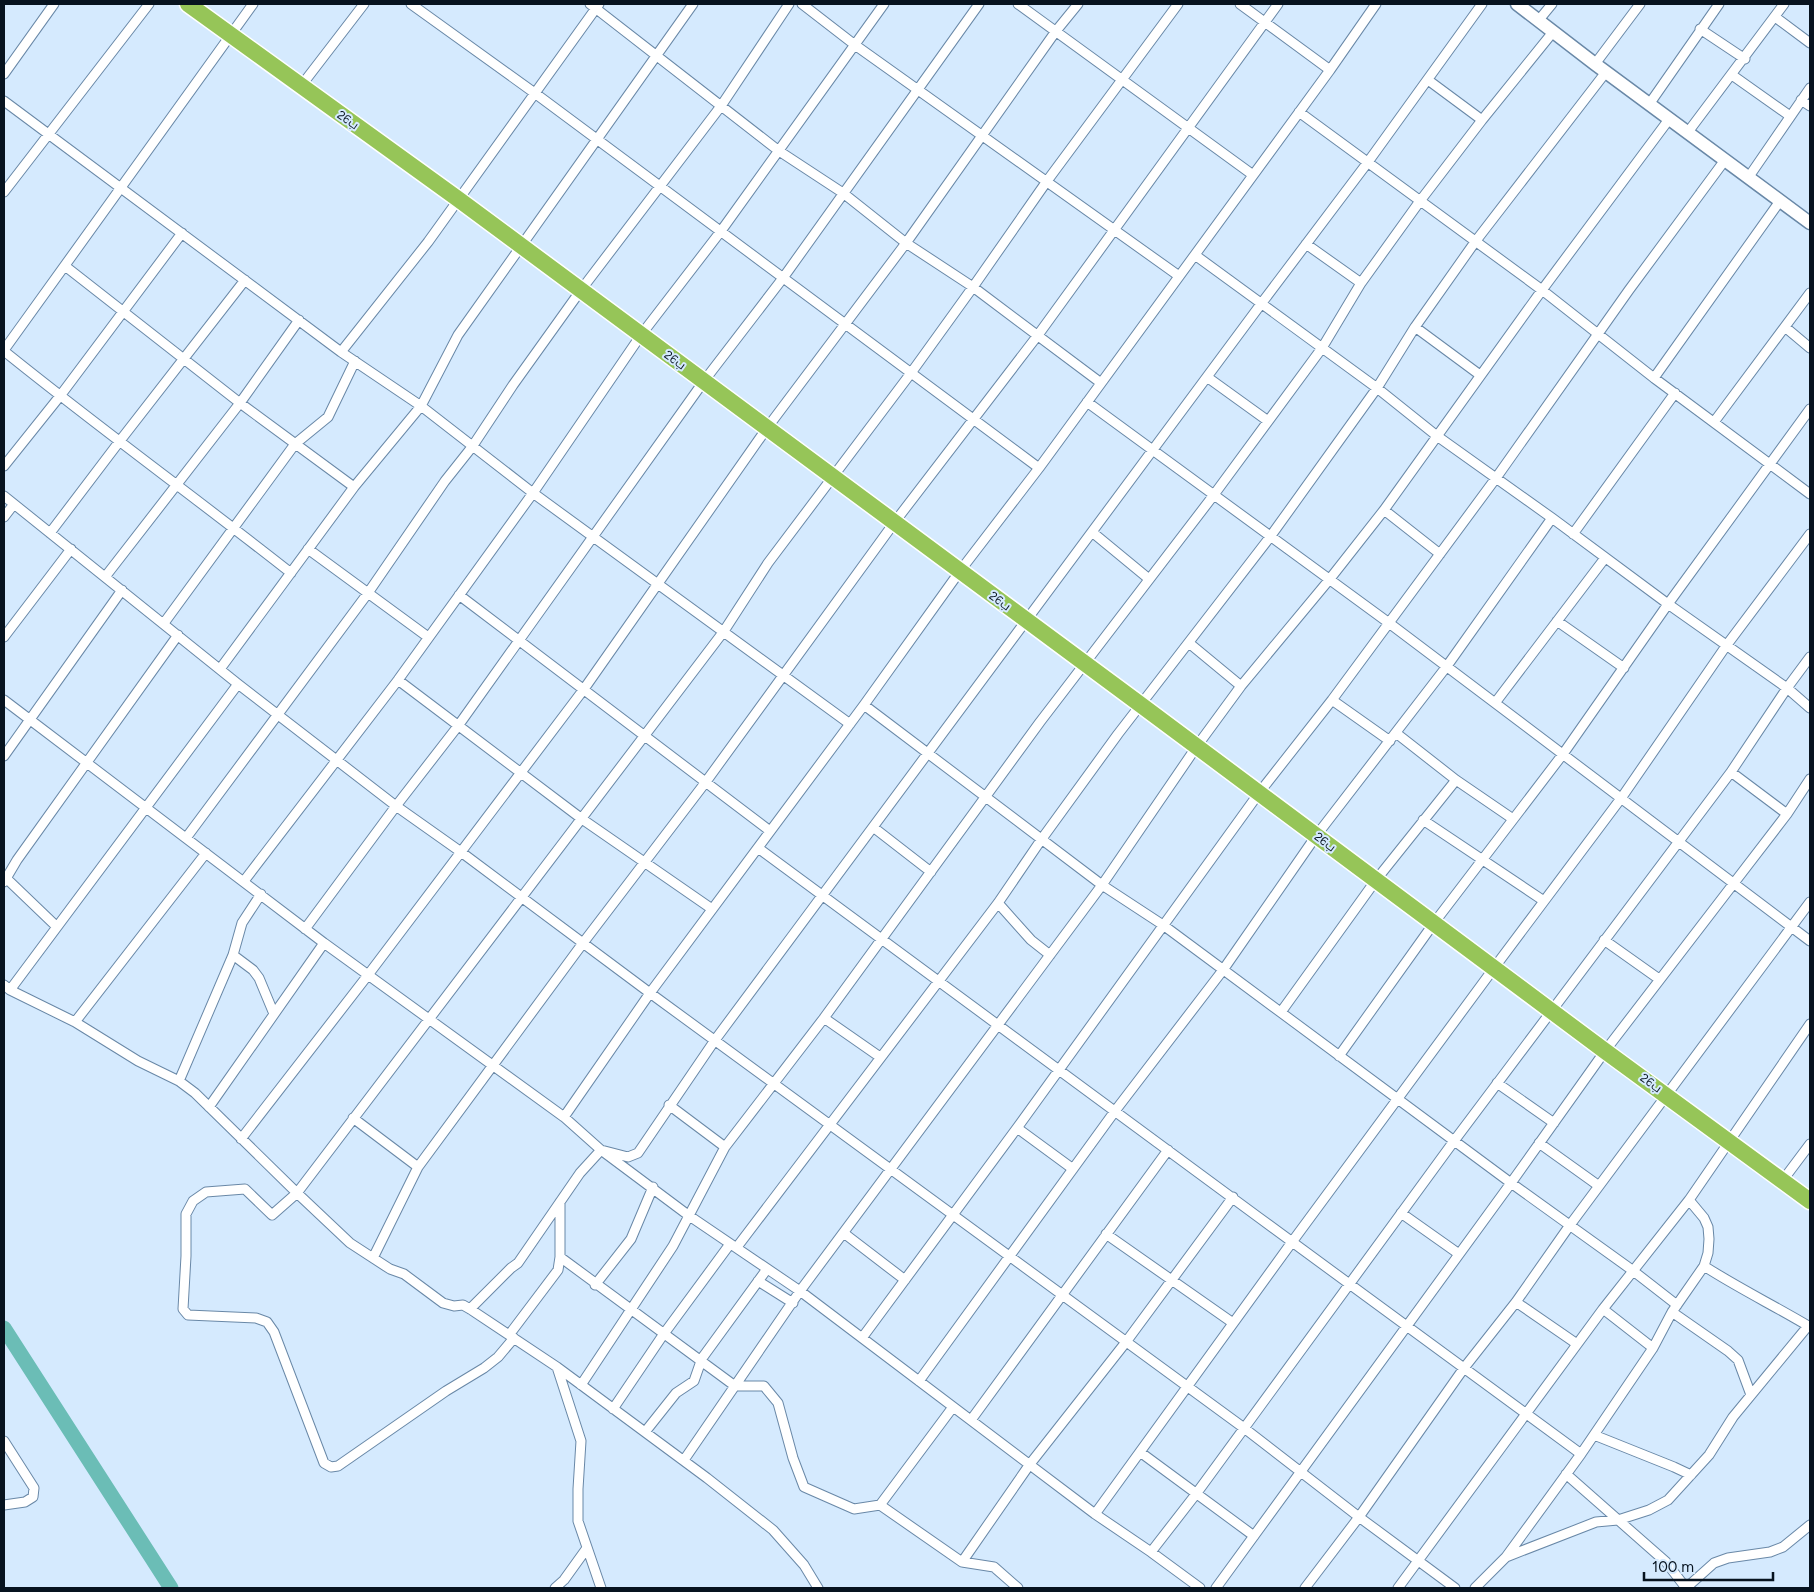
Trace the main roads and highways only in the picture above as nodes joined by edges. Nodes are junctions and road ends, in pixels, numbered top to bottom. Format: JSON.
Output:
{"nodes":[{"id":1,"x":188,"y":4,"type":"edge"},
{"id":2,"x":1517,"y":4,"type":"edge"},
{"id":3,"x":1810,"y":223,"type":"edge"},
{"id":4,"x":1810,"y":1201,"type":"edge"}],
"edges":[{"from":1,"to":4,"type":"highway","name":"26ب"},
{"from":2,"to":3,"type":"main road"}]}
